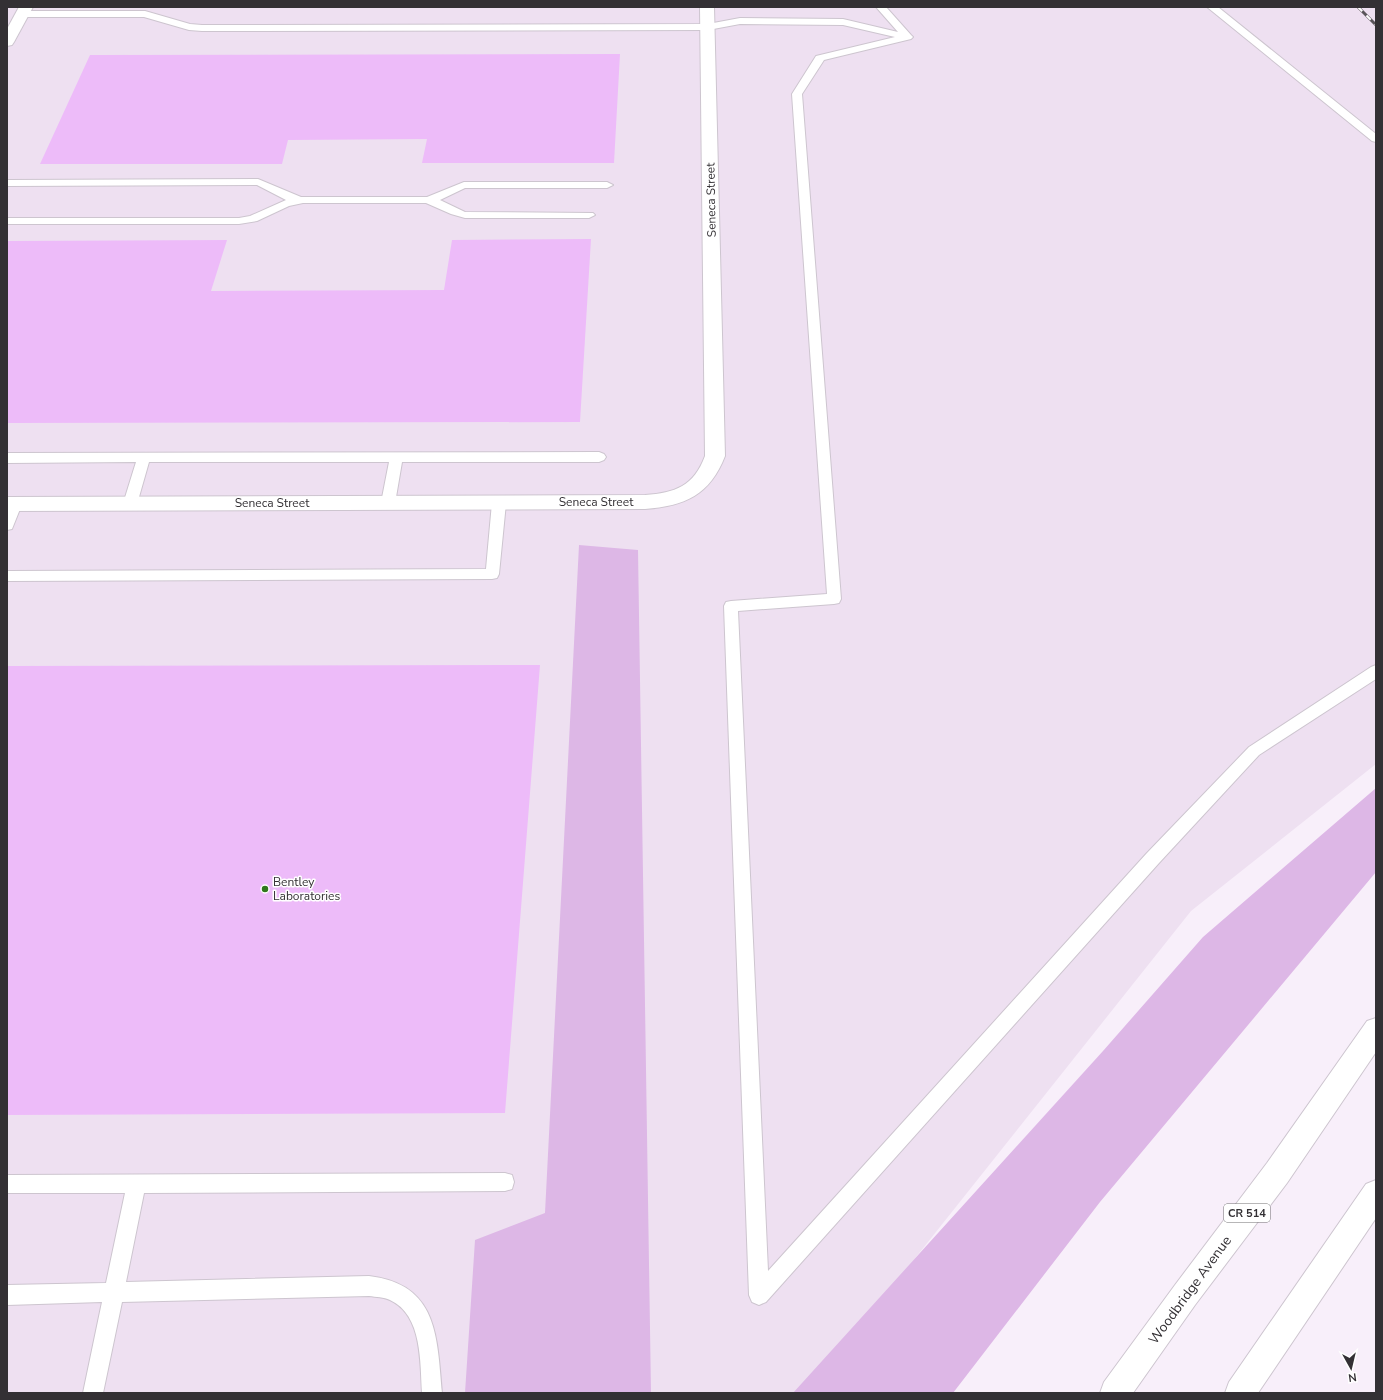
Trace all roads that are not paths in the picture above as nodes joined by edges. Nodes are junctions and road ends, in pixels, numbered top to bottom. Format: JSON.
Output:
{"nodes":[{"id":1,"x":707,"y":7,"type":"edge"},
{"id":2,"x":881,"y":7,"type":"edge"},
{"id":3,"x":1212,"y":7,"type":"edge"},
{"id":4,"x":24,"y":11,"type":"edge"},
{"id":5,"x":708,"y":27,"type":"junction"},
{"id":6,"x":908,"y":37,"type":"junction"},
{"id":7,"x":7,"y":42,"type":"edge"},
{"id":8,"x":1376,"y":139,"type":"edge"},
{"id":9,"x":7,"y":183,"type":"edge"},
{"id":10,"x":607,"y":185,"type":"dead end"},
{"id":11,"x":303,"y":200,"type":"junction"},
{"id":12,"x":426,"y":200,"type":"junction"},
{"id":13,"x":589,"y":215,"type":"dead end"},
{"id":14,"x":7,"y":221,"type":"edge"},
{"id":15,"x":396,"y":457,"type":"junction"},
{"id":16,"x":599,"y":457,"type":"dead end"},
{"id":17,"x":7,"y":458,"type":"edge"},
{"id":18,"x":144,"y":458,"type":"junction"},
{"id":19,"x":388,"y":503,"type":"junction"},
{"id":20,"x":499,"y":503,"type":"junction"},
{"id":21,"x":11,"y":504,"type":"edge"},
{"id":22,"x":130,"y":504,"type":"junction"},
{"id":23,"x":7,"y":525,"type":"edge"},
{"id":24,"x":7,"y":576,"type":"edge"},
{"id":25,"x":1376,"y":671,"type":"edge"},
{"id":26,"x":1376,"y":1030,"type":"edge"},
{"id":27,"x":504,"y":1182,"type":"dead end"},
{"id":28,"x":7,"y":1184,"type":"edge"},
{"id":29,"x":136,"y":1184,"type":"junction"},
{"id":30,"x":1376,"y":1194,"type":"edge"},
{"id":31,"x":114,"y":1293,"type":"junction"},
{"id":32,"x":7,"y":1295,"type":"edge"},
{"id":33,"x":93,"y":1393,"type":"edge"},
{"id":34,"x":432,"y":1393,"type":"edge"},
{"id":35,"x":1116,"y":1393,"type":"edge"},
{"id":36,"x":1240,"y":1393,"type":"edge"}],
"edges":[{"from":1,"to":5,"type":"street","name":"Seneca Street"},
{"from":2,"to":6,"type":"lane"},
{"from":3,"to":8,"type":"lane"},
{"from":4,"to":5,"type":"lane"},
{"from":4,"to":7,"type":"street"},
{"from":5,"to":6,"type":"lane"},
{"from":5,"to":20,"type":"street","name":"Seneca Street"},
{"from":6,"to":25,"type":"lane"},
{"from":9,"to":11,"type":"lane"},
{"from":10,"to":12,"type":"lane"},
{"from":11,"to":12,"type":"lane"},
{"from":11,"to":14,"type":"lane"},
{"from":12,"to":13,"type":"lane"},
{"from":15,"to":16,"type":"lane"},
{"from":15,"to":18,"type":"lane"},
{"from":15,"to":19,"type":"lane"},
{"from":17,"to":18,"type":"lane"},
{"from":18,"to":22,"type":"lane"},
{"from":19,"to":20,"type":"street","name":"Seneca Street"},
{"from":19,"to":22,"type":"street","name":"Seneca Street"},
{"from":20,"to":24,"type":"lane"},
{"from":21,"to":22,"type":"street","name":"Seneca Street"},
{"from":21,"to":23,"type":"lane"},
{"from":26,"to":35,"type":"street","name":"Woodbridge Avenue","number":"CR 514"},
{"from":27,"to":29,"type":"lane"},
{"from":28,"to":29,"type":"lane"},
{"from":29,"to":31,"type":"lane"},
{"from":30,"to":36,"type":"street"},
{"from":31,"to":32,"type":"lane"},
{"from":31,"to":33,"type":"lane"},
{"from":31,"to":34,"type":"lane"}]}
